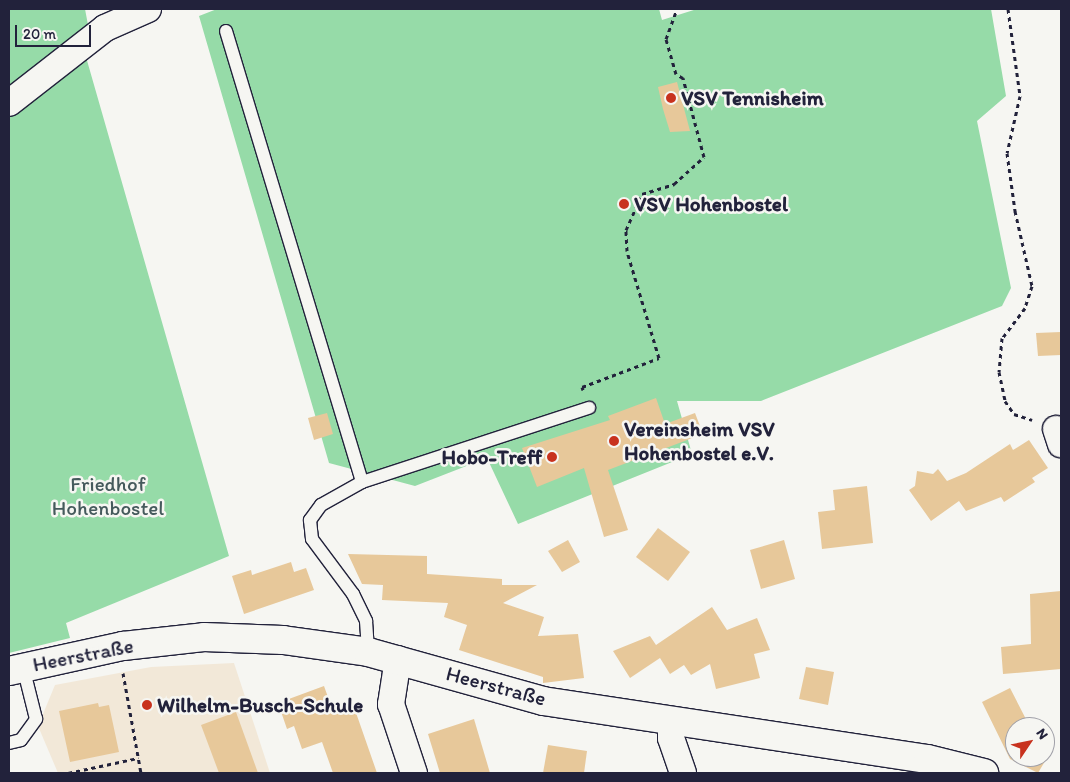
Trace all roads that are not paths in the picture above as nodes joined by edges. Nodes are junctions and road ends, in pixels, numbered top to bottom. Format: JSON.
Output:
{"nodes":[{"id":1,"x":148,"y":9,"type":"edge"},
{"id":2,"x":226,"y":31,"type":"dead end"},
{"id":3,"x":9,"y":103,"type":"edge"},
{"id":4,"x":589,"y":408,"type":"road end"},
{"id":5,"x":362,"y":482,"type":"junction"},
{"id":6,"x":368,"y":652,"type":"junction"},
{"id":7,"x":398,"y":659,"type":"junction"},
{"id":8,"x":16,"y":669,"type":"edge"},
{"id":9,"x":671,"y":720,"type":"junction"},
{"id":10,"x":9,"y":743,"type":"edge"},
{"id":11,"x":414,"y":773,"type":"edge"},
{"id":12,"x":682,"y":773,"type":"edge"},
{"id":13,"x":984,"y":773,"type":"edge"}],
"edges":[{"from":1,"to":3,"type":"street"},
{"from":2,"to":5,"type":"lane"},
{"from":4,"to":5,"type":"lane"},
{"from":5,"to":6,"type":"lane"},
{"from":6,"to":7,"type":"street","name":"Heerstraße"},
{"from":6,"to":8,"type":"street","name":"Heerstraße"},
{"from":7,"to":9,"type":"street","name":"Heerstraße"},
{"from":7,"to":11,"type":"street"},
{"from":8,"to":10,"type":"lane"},
{"from":9,"to":12,"type":"street"},
{"from":9,"to":13,"type":"street","name":"Heerstraße"}]}
